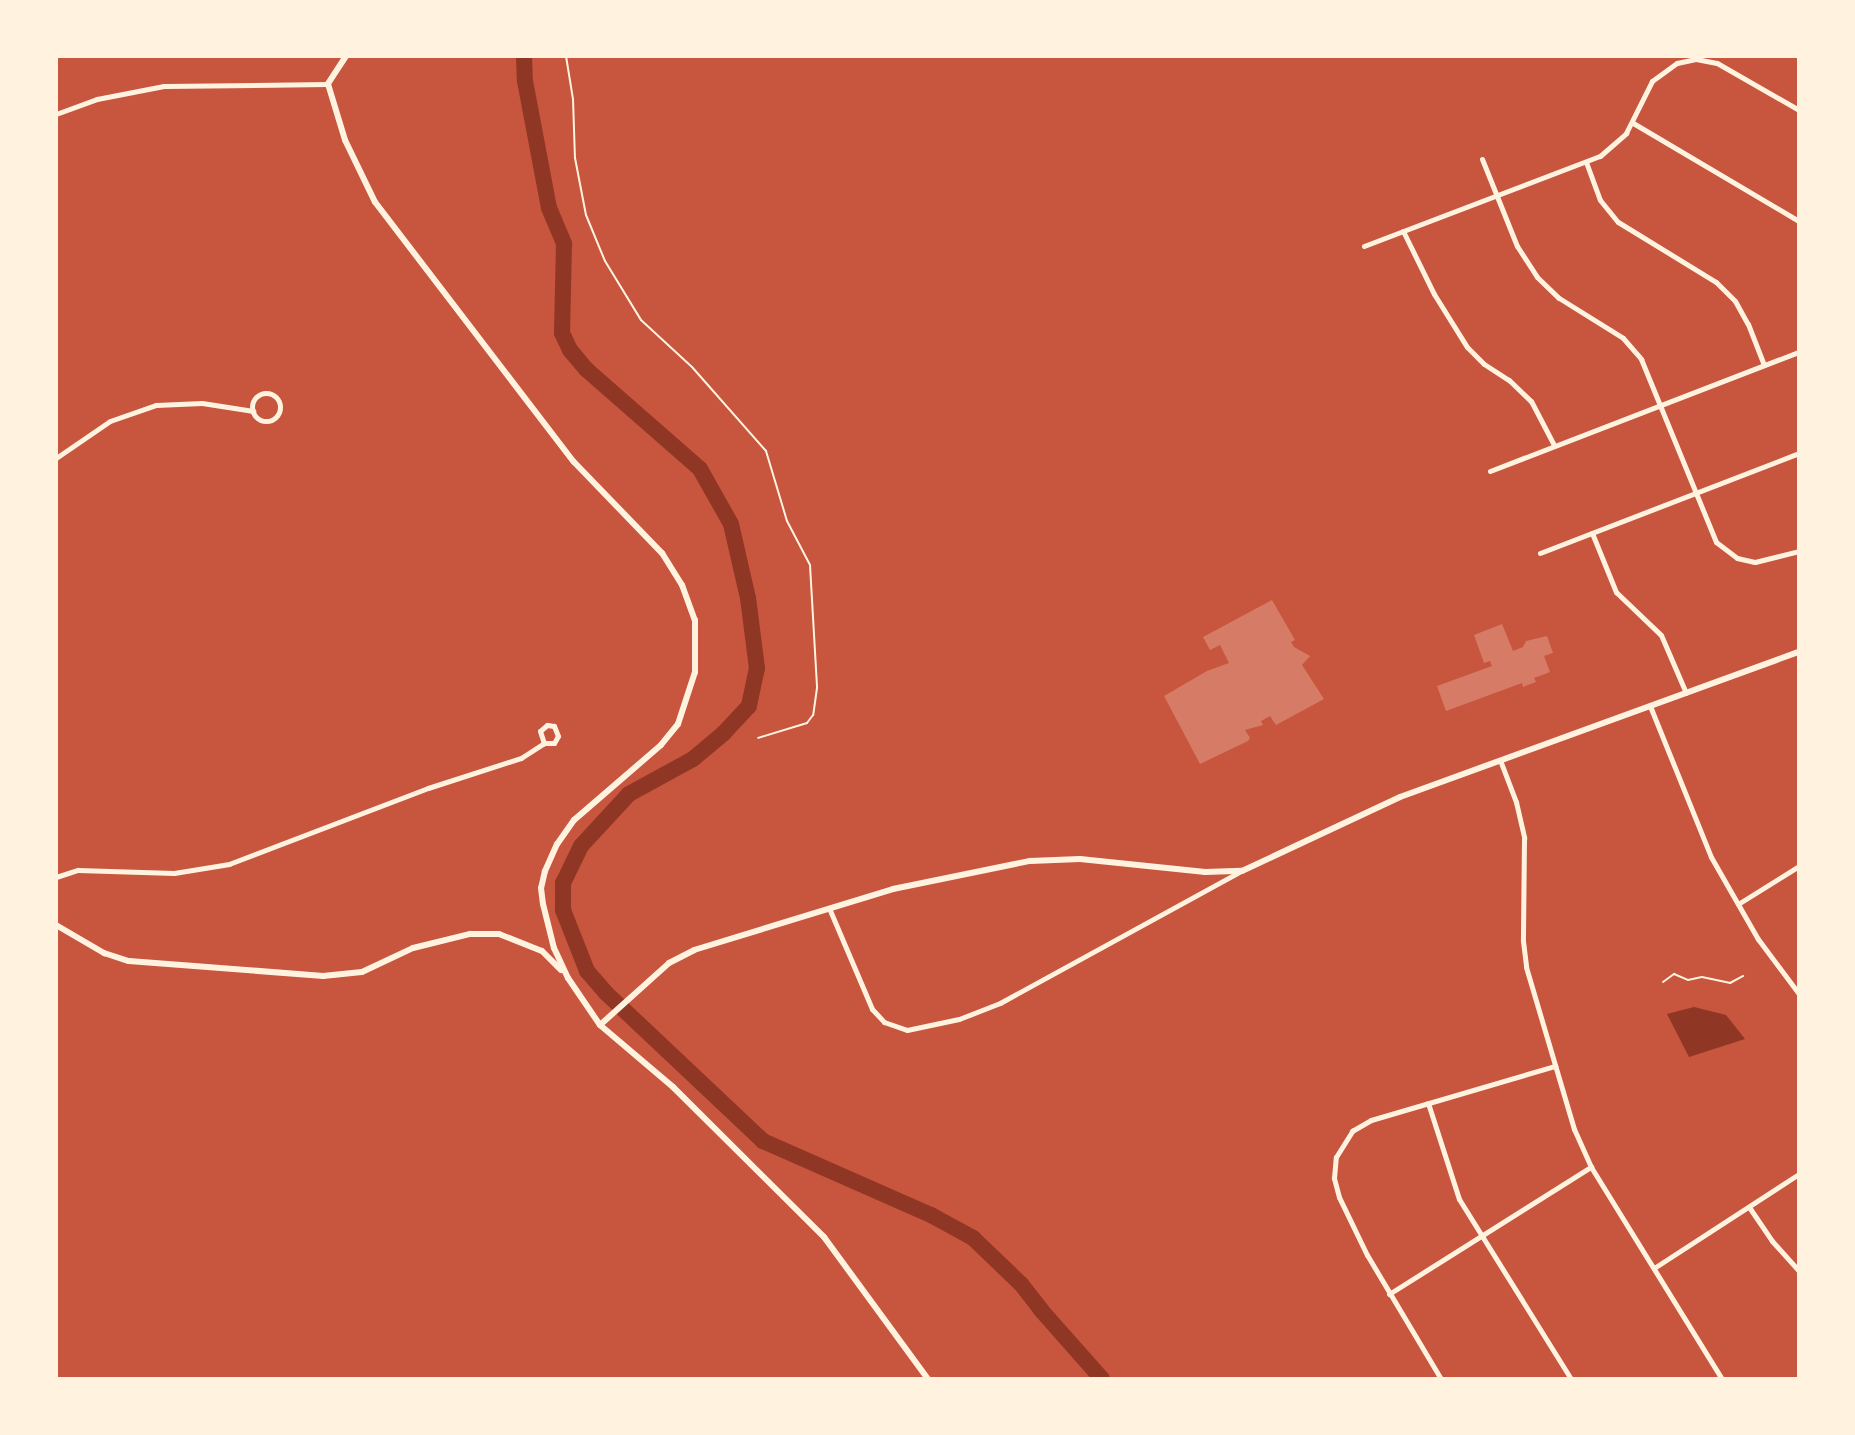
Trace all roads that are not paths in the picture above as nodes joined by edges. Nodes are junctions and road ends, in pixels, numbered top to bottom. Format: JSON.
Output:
{"nodes":[{"id":1,"x":345,"y":56,"type":"edge"},
{"id":2,"x":328,"y":84,"type":"junction"},
{"id":3,"x":1799,"y":110,"type":"edge"},
{"id":4,"x":56,"y":114,"type":"edge"},
{"id":5,"x":1633,"y":123,"type":"junction"},
{"id":6,"x":1482,"y":159,"type":"dead end"},
{"id":7,"x":1586,"y":162,"type":"junction"},
{"id":8,"x":1497,"y":195,"type":"junction"},
{"id":9,"x":1799,"y":221,"type":"edge"},
{"id":10,"x":1403,"y":230,"type":"junction"},
{"id":11,"x":1364,"y":246,"type":"dead end"},
{"id":12,"x":1799,"y":352,"type":"edge"},
{"id":13,"x":1764,"y":365,"type":"junction"},
{"id":14,"x":1661,"y":404,"type":"junction"},
{"id":15,"x":253,"y":411,"type":"junction"},
{"id":16,"x":1554,"y":446,"type":"junction"},
{"id":17,"x":1799,"y":453,"type":"edge"},
{"id":18,"x":56,"y":458,"type":"edge"},
{"id":19,"x":1490,"y":471,"type":"dead end"},
{"id":20,"x":1695,"y":493,"type":"junction"},
{"id":21,"x":1592,"y":533,"type":"junction"},
{"id":22,"x":1799,"y":551,"type":"edge"},
{"id":23,"x":1540,"y":553,"type":"dead end"},
{"id":24,"x":1799,"y":652,"type":"edge"},
{"id":25,"x":1686,"y":693,"type":"junction"},
{"id":26,"x":1650,"y":706,"type":"junction"},
{"id":27,"x":544,"y":743,"type":"dead end"},
{"id":28,"x":1500,"y":760,"type":"junction"},
{"id":29,"x":1799,"y":866,"type":"edge"},
{"id":30,"x":1242,"y":871,"type":"junction"},
{"id":31,"x":56,"y":877,"type":"edge"},
{"id":32,"x":1738,"y":904,"type":"junction"},
{"id":33,"x":829,"y":908,"type":"junction"},
{"id":34,"x":56,"y":925,"type":"edge"},
{"id":35,"x":568,"y":978,"type":"junction"},
{"id":36,"x":1799,"y":994,"type":"edge"},
{"id":37,"x":600,"y":1025,"type":"junction"},
{"id":38,"x":1555,"y":1066,"type":"junction"},
{"id":39,"x":1427,"y":1103,"type":"junction"},
{"id":40,"x":1591,"y":1167,"type":"junction"},
{"id":41,"x":1799,"y":1174,"type":"edge"},
{"id":42,"x":1749,"y":1207,"type":"junction"},
{"id":43,"x":1482,"y":1236,"type":"junction"},
{"id":44,"x":1654,"y":1268,"type":"junction"},
{"id":45,"x":1799,"y":1271,"type":"edge"},
{"id":46,"x":1389,"y":1294,"type":"junction"},
{"id":47,"x":928,"y":1379,"type":"edge"},
{"id":48,"x":1441,"y":1379,"type":"edge"},
{"id":49,"x":1571,"y":1379,"type":"edge"},
{"id":50,"x":1722,"y":1379,"type":"edge"}],
"edges":[{"from":1,"to":2,"type":"street"},
{"from":2,"to":4,"type":"street"},
{"from":2,"to":35,"type":"street"},
{"from":3,"to":5,"type":"street"},
{"from":5,"to":7,"type":"street"},
{"from":5,"to":9,"type":"street"},
{"from":6,"to":8,"type":"street"},
{"from":7,"to":8,"type":"street"},
{"from":7,"to":13,"type":"street"},
{"from":8,"to":10,"type":"street"},
{"from":8,"to":14,"type":"street"},
{"from":10,"to":11,"type":"street"},
{"from":10,"to":16,"type":"street"},
{"from":12,"to":13,"type":"street"},
{"from":13,"to":14,"type":"street"},
{"from":14,"to":16,"type":"street"},
{"from":14,"to":20,"type":"street"},
{"from":15,"to":15,"type":"street"},
{"from":15,"to":18,"type":"street"},
{"from":16,"to":19,"type":"street"},
{"from":17,"to":20,"type":"street"},
{"from":20,"to":21,"type":"street"},
{"from":20,"to":22,"type":"street"},
{"from":21,"to":23,"type":"street"},
{"from":21,"to":25,"type":"street"},
{"from":24,"to":25,"type":"street"},
{"from":25,"to":26,"type":"street"},
{"from":26,"to":28,"type":"street"},
{"from":26,"to":32,"type":"street"},
{"from":27,"to":31,"type":"street"},
{"from":28,"to":30,"type":"street"},
{"from":28,"to":38,"type":"street"},
{"from":29,"to":32,"type":"street"},
{"from":30,"to":33,"type":"street"},
{"from":30,"to":33,"type":"street"},
{"from":32,"to":36,"type":"street"},
{"from":33,"to":37,"type":"street"},
{"from":34,"to":35,"type":"street"},
{"from":35,"to":37,"type":"street"},
{"from":37,"to":47,"type":"street"},
{"from":38,"to":39,"type":"street"},
{"from":38,"to":40,"type":"street"},
{"from":39,"to":43,"type":"street"},
{"from":39,"to":46,"type":"street"},
{"from":40,"to":43,"type":"street"},
{"from":40,"to":44,"type":"street"},
{"from":41,"to":42,"type":"street"},
{"from":42,"to":44,"type":"street"},
{"from":42,"to":45,"type":"street"},
{"from":43,"to":46,"type":"street"},
{"from":43,"to":49,"type":"street"},
{"from":44,"to":50,"type":"street"},
{"from":46,"to":48,"type":"street"}]}
